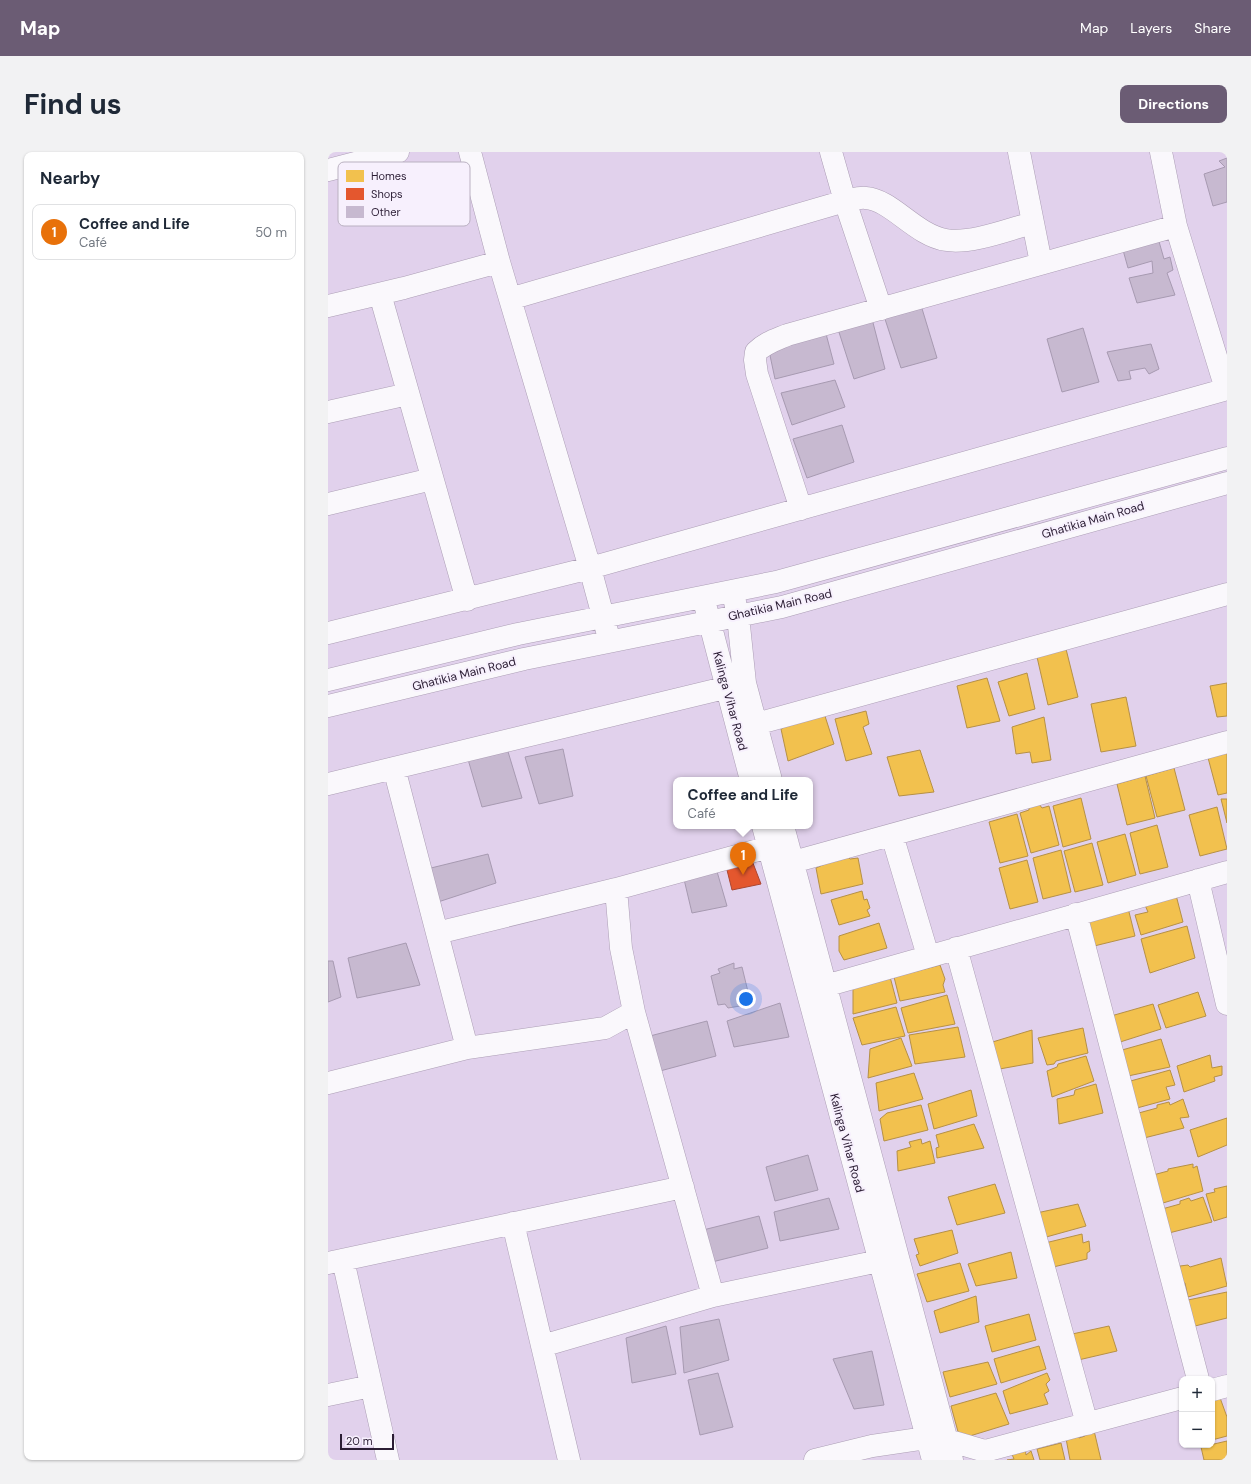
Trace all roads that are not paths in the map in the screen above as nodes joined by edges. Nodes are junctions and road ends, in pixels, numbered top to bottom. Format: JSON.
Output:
{"nodes":[{"id":1,"x":398,"y":152,"type":"edge"},
{"id":2,"x":470,"y":152,"type":"edge"},
{"id":3,"x":831,"y":152,"type":"edge"},
{"id":4,"x":1020,"y":152,"type":"edge"},
{"id":5,"x":1162,"y":152,"type":"edge"},
{"id":6,"x":348,"y":158,"type":"edge"},
{"id":7,"x":338,"y":164,"type":"edge"},
{"id":8,"x":328,"y":170,"type":"edge"},
{"id":9,"x":845,"y":202,"type":"junction"},
{"id":10,"x":1032,"y":223,"type":"junction"},
{"id":11,"x":1176,"y":226,"type":"junction"},
{"id":12,"x":499,"y":262,"type":"junction"},
{"id":13,"x":1041,"y":263,"type":"junction"},
{"id":14,"x":380,"y":294,"type":"junction"},
{"id":15,"x":510,"y":299,"type":"junction"},
{"id":16,"x":328,"y":306,"type":"edge"},
{"id":17,"x":881,"y":309,"type":"junction"},
{"id":18,"x":1226,"y":389,"type":"edge"},
{"id":19,"x":408,"y":394,"type":"junction"},
{"id":20,"x":328,"y":412,"type":"edge"},
{"id":21,"x":1227,"y":458,"type":"edge"},
{"id":22,"x":432,"y":479,"type":"junction"},
{"id":23,"x":1227,"y":483,"type":"edge"},
{"id":24,"x":328,"y":504,"type":"edge"},
{"id":25,"x":801,"y":509,"type":"junction"},
{"id":26,"x":590,"y":568,"type":"junction"},
{"id":27,"x":733,"y":591,"type":"junction"},
{"id":28,"x":1227,"y":594,"type":"edge"},
{"id":29,"x":703,"y":597,"type":"junction"},
{"id":30,"x":467,"y":600,"type":"junction"},
{"id":31,"x":738,"y":616,"type":"junction"},
{"id":32,"x":603,"y":617,"type":"junction"},
{"id":33,"x":710,"y":622,"type":"junction"},
{"id":34,"x":328,"y":634,"type":"edge"},
{"id":35,"x":610,"y":642,"type":"junction"},
{"id":36,"x":328,"y":680,"type":"edge"},
{"id":37,"x":736,"y":686,"type":"junction"},
{"id":38,"x":328,"y":706,"type":"edge"},
{"id":39,"x":756,"y":724,"type":"junction"},
{"id":40,"x":1227,"y":742,"type":"edge"},
{"id":41,"x":394,"y":768,"type":"junction"},
{"id":42,"x":751,"y":777,"type":"edge"},
{"id":43,"x":770,"y":777,"type":"edge"},
{"id":44,"x":328,"y":784,"type":"edge"},
{"id":45,"x":764,"y":829,"type":"edge"},
{"id":46,"x":784,"y":829,"type":"edge"},
{"id":47,"x":892,"y":835,"type":"junction"},
{"id":48,"x":769,"y":847,"type":"junction"},
{"id":49,"x":793,"y":862,"type":"junction"},
{"id":50,"x":1227,"y":872,"type":"edge"},
{"id":51,"x":1198,"y":880,"type":"junction"},
{"id":52,"x":616,"y":889,"type":"junction"},
{"id":53,"x":1076,"y":914,"type":"junction"},
{"id":54,"x":437,"y":933,"type":"junction"},
{"id":55,"x":956,"y":948,"type":"junction"},
{"id":56,"x":928,"y":956,"type":"junction"},
{"id":57,"x":825,"y":986,"type":"junction"},
{"id":58,"x":1227,"y":1004,"type":"edge"},
{"id":59,"x":634,"y":1012,"type":"junction"},
{"id":60,"x":467,"y":1048,"type":"junction"},
{"id":61,"x":328,"y":1084,"type":"edge"},
{"id":62,"x":683,"y":1187,"type":"junction"},
{"id":63,"x":513,"y":1224,"type":"junction"},
{"id":64,"x":335,"y":1261,"type":"edge"},
{"id":65,"x":879,"y":1261,"type":"junction"},
{"id":66,"x":713,"y":1296,"type":"junction"},
{"id":67,"x":542,"y":1346,"type":"junction"},
{"id":68,"x":1197,"y":1376,"type":"edge"},
{"id":69,"x":371,"y":1386,"type":"junction"},
{"id":70,"x":1227,"y":1386,"type":"edge"},
{"id":71,"x":1215,"y":1389,"type":"edge"},
{"id":72,"x":328,"y":1395,"type":"edge"},
{"id":73,"x":1179,"y":1399,"type":"edge"},
{"id":74,"x":1087,"y":1424,"type":"junction"},
{"id":75,"x":940,"y":1445,"type":"edge"},
{"id":76,"x":388,"y":1460,"type":"edge"},
{"id":77,"x":569,"y":1460,"type":"edge"},
{"id":78,"x":815,"y":1460,"type":"edge"}],
"edges":[{"from":1,"to":6,"type":"street"},
{"from":2,"to":12,"type":"street"},
{"from":3,"to":9,"type":"street"},
{"from":4,"to":10,"type":"street"},
{"from":5,"to":11,"type":"street"},
{"from":7,"to":8,"type":"street"},
{"from":9,"to":10,"type":"street"},
{"from":9,"to":15,"type":"street"},
{"from":9,"to":17,"type":"street"},
{"from":10,"to":13,"type":"street"},
{"from":11,"to":13,"type":"street"},
{"from":11,"to":18,"type":"street"},
{"from":12,"to":14,"type":"street"},
{"from":12,"to":15,"type":"street"},
{"from":13,"to":17,"type":"street"},
{"from":14,"to":16,"type":"street"},
{"from":14,"to":19,"type":"street"},
{"from":15,"to":26,"type":"street"},
{"from":17,"to":25,"type":"street"},
{"from":18,"to":25,"type":"street"},
{"from":19,"to":20,"type":"street"},
{"from":19,"to":22,"type":"street"},
{"from":21,"to":27,"type":"street","name":"Ghatikia Main Road"},
{"from":22,"to":24,"type":"street"},
{"from":22,"to":30,"type":"street"},
{"from":23,"to":31,"type":"street","name":"Ghatikia Main Road"},
{"from":25,"to":26,"type":"street"},
{"from":26,"to":30,"type":"street"},
{"from":26,"to":32,"type":"street"},
{"from":27,"to":29,"type":"street","name":"Ghatikia Main Road"},
{"from":27,"to":31,"type":"street","name":"Kalinga Vihar Road"},
{"from":28,"to":39,"type":"street"},
{"from":29,"to":32,"type":"street","name":"Ghatikia Main Road"},
{"from":29,"to":33,"type":"street","name":"Kalinga Vihar Road"},
{"from":30,"to":34,"type":"street"},
{"from":31,"to":33,"type":"street","name":"Ghatikia Main Road"},
{"from":31,"to":37,"type":"street","name":"Kalinga Vihar Road"},
{"from":32,"to":35,"type":"street"},
{"from":32,"to":36,"type":"street","name":"Ghatikia Main Road"},
{"from":33,"to":35,"type":"street","name":"Ghatikia Main Road"},
{"from":33,"to":37,"type":"street","name":"Kalinga Vihar Road"},
{"from":35,"to":38,"type":"street","name":"Ghatikia Main Road"},
{"from":37,"to":39,"type":"street","name":"Kalinga Vihar Road"},
{"from":37,"to":41,"type":"street"},
{"from":37,"to":42,"type":"street","name":"Kalinga Vihar Road"},
{"from":39,"to":43,"type":"street","name":"Kalinga Vihar Road"},
{"from":40,"to":47,"type":"street"},
{"from":41,"to":44,"type":"street"},
{"from":41,"to":54,"type":"street"},
{"from":45,"to":48,"type":"street","name":"Kalinga Vihar Road"},
{"from":46,"to":49,"type":"street","name":"Kalinga Vihar Road"},
{"from":47,"to":49,"type":"street"},
{"from":47,"to":56,"type":"street"},
{"from":48,"to":52,"type":"street"},
{"from":48,"to":65,"type":"street","name":"Kalinga Vihar Road"},
{"from":49,"to":57,"type":"street","name":"Kalinga Vihar Road"},
{"from":50,"to":51,"type":"street"},
{"from":51,"to":53,"type":"street"},
{"from":51,"to":58,"type":"street"},
{"from":52,"to":54,"type":"street"},
{"from":52,"to":59,"type":"street"},
{"from":53,"to":55,"type":"street"},
{"from":53,"to":68,"type":"street"},
{"from":54,"to":60,"type":"street"},
{"from":55,"to":56,"type":"street"},
{"from":55,"to":74,"type":"street"},
{"from":56,"to":57,"type":"street"},
{"from":57,"to":75,"type":"street","name":"Kalinga Vihar Road"},
{"from":59,"to":60,"type":"street"},
{"from":59,"to":62,"type":"street"},
{"from":60,"to":61,"type":"street"},
{"from":62,"to":63,"type":"street"},
{"from":62,"to":66,"type":"street"},
{"from":63,"to":64,"type":"street"},
{"from":63,"to":67,"type":"street"},
{"from":64,"to":69,"type":"street"},
{"from":65,"to":66,"type":"street"},
{"from":65,"to":75,"type":"street","name":"Kalinga Vihar Road"},
{"from":66,"to":67,"type":"street"},
{"from":67,"to":77,"type":"street"},
{"from":69,"to":72,"type":"street"},
{"from":69,"to":76,"type":"street"},
{"from":70,"to":71,"type":"street"},
{"from":73,"to":74,"type":"street"},
{"from":74,"to":75,"type":"street"},
{"from":75,"to":78,"type":"street"}]}
